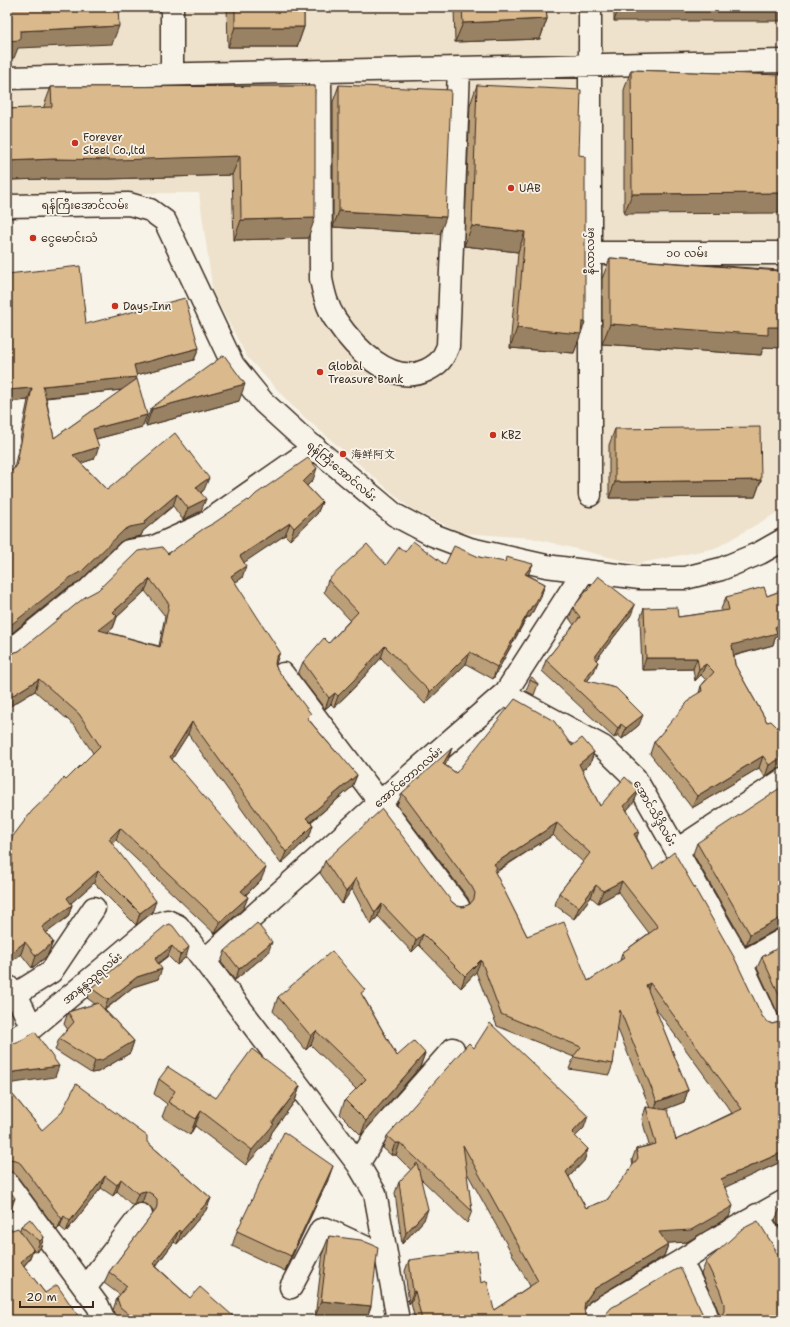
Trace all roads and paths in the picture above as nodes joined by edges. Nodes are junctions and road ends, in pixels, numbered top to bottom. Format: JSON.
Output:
{"nodes":[{"id":1,"x":172,"y":7,"type":"edge"},
{"id":2,"x":590,"y":7,"type":"edge"},
{"id":3,"x":783,"y":61,"type":"edge"},
{"id":4,"x":590,"y":66,"type":"junction"},
{"id":5,"x":460,"y":68,"type":"junction"},
{"id":6,"x":320,"y":72,"type":"junction"},
{"id":7,"x":172,"y":74,"type":"junction"},
{"id":8,"x":7,"y":78,"type":"edge"},
{"id":9,"x":7,"y":206,"type":"edge"},
{"id":10,"x":590,"y":253,"type":"junction"},
{"id":11,"x":783,"y":253,"type":"edge"},
{"id":12,"x":315,"y":447,"type":"junction"},
{"id":13,"x":590,"y":495,"type":"dead end"},
{"id":14,"x":783,"y":540,"type":"edge"},
{"id":15,"x":584,"y":572,"type":"junction"},
{"id":16,"x":7,"y":653,"type":"edge"},
{"id":17,"x":283,"y":674,"type":"edge"},
{"id":18,"x":506,"y":692,"type":"junction"},
{"id":19,"x":783,"y":780,"type":"edge"},
{"id":20,"x":380,"y":802,"type":"junction"},
{"id":21,"x":677,"y":850,"type":"junction"},
{"id":22,"x":458,"y":906,"type":"edge"},
{"id":23,"x":94,"y":908,"type":"dead end"},
{"id":24,"x":783,"y":940,"type":"edge"},
{"id":25,"x":205,"y":960,"type":"junction"},
{"id":26,"x":742,"y":963,"type":"junction"},
{"id":27,"x":11,"y":990,"type":"edge"},
{"id":28,"x":769,"y":1023,"type":"edge"},
{"id":29,"x":32,"y":1028,"type":"junction"},
{"id":30,"x":7,"y":1042,"type":"edge"},
{"id":31,"x":453,"y":1049,"type":"dead end"},
{"id":32,"x":358,"y":1164,"type":"junction"},
{"id":33,"x":7,"y":1183,"type":"edge"},
{"id":34,"x":783,"y":1202,"type":"edge"},
{"id":35,"x":28,"y":1212,"type":"junction"},
{"id":36,"x":141,"y":1215,"type":"dead end"},
{"id":37,"x":757,"y":1215,"type":"junction"},
{"id":38,"x":7,"y":1229,"type":"edge"},
{"id":39,"x":783,"y":1256,"type":"edge"},
{"id":40,"x":387,"y":1257,"type":"junction"},
{"id":41,"x":681,"y":1261,"type":"junction"},
{"id":42,"x":291,"y":1287,"type":"dead end"},
{"id":43,"x":85,"y":1288,"type":"junction"},
{"id":44,"x":104,"y":1320,"type":"edge"},
{"id":45,"x":398,"y":1320,"type":"edge"},
{"id":46,"x":592,"y":1320,"type":"edge"},
{"id":47,"x":708,"y":1320,"type":"edge"}],
"edges":[{"from":1,"to":7,"type":"street"},
{"from":2,"to":4,"type":"street","name":"နီလာလမ်း"},
{"from":3,"to":4,"type":"street"},
{"from":4,"to":5,"type":"street"},
{"from":4,"to":10,"type":"street","name":"နီလာလမ်း"},
{"from":5,"to":6,"type":"street"},
{"from":5,"to":6,"type":"street"},
{"from":6,"to":7,"type":"street"},
{"from":7,"to":8,"type":"street"},
{"from":9,"to":12,"type":"street","name":"ရန်ကြီးအောင်လမ်း"},
{"from":10,"to":11,"type":"street","name":"၁၀ လမ်း"},
{"from":10,"to":13,"type":"street","name":"နီလာလမ်း"},
{"from":12,"to":15,"type":"street","name":"ရန်ကြီးအောင်လမ်း"},
{"from":12,"to":16,"type":"street"},
{"from":14,"to":15,"type":"street","name":"ရန်ကြီးအောင်လမ်း"},
{"from":15,"to":18,"type":"street","name":"အောင်ဘောဂလမ်း"},
{"from":17,"to":20,"type":"street"},
{"from":18,"to":20,"type":"street","name":"အောင်ဘောဂလမ်း"},
{"from":18,"to":21,"type":"street","name":"အောင်သိဒ္ဒိလမ်း"},
{"from":19,"to":21,"type":"street"},
{"from":20,"to":22,"type":"street"},
{"from":20,"to":25,"type":"street","name":"အောင်ဘောဂလမ်း"},
{"from":21,"to":26,"type":"street","name":"အောင်သိဒ္ဒိလမ်း"},
{"from":23,"to":27,"type":"street"},
{"from":24,"to":26,"type":"street"},
{"from":25,"to":29,"type":"street","name":"အာနန္ဒသူရလမ်း"},
{"from":25,"to":32,"type":"street"},
{"from":26,"to":28,"type":"street","name":"အောင်သိဒ္ဒိလမ်း"},
{"from":27,"to":29,"type":"street"},
{"from":29,"to":30,"type":"street","name":"အာနန္ဒသူရလမ်း"},
{"from":31,"to":32,"type":"street"},
{"from":32,"to":40,"type":"street"},
{"from":33,"to":35,"type":"street"},
{"from":34,"to":37,"type":"street"},
{"from":35,"to":38,"type":"street"},
{"from":35,"to":43,"type":"street"},
{"from":36,"to":43,"type":"street"},
{"from":37,"to":39,"type":"street"},
{"from":37,"to":41,"type":"street"},
{"from":40,"to":42,"type":"street"},
{"from":40,"to":45,"type":"street"},
{"from":41,"to":46,"type":"street"},
{"from":41,"to":47,"type":"street"},
{"from":43,"to":44,"type":"street"}]}
